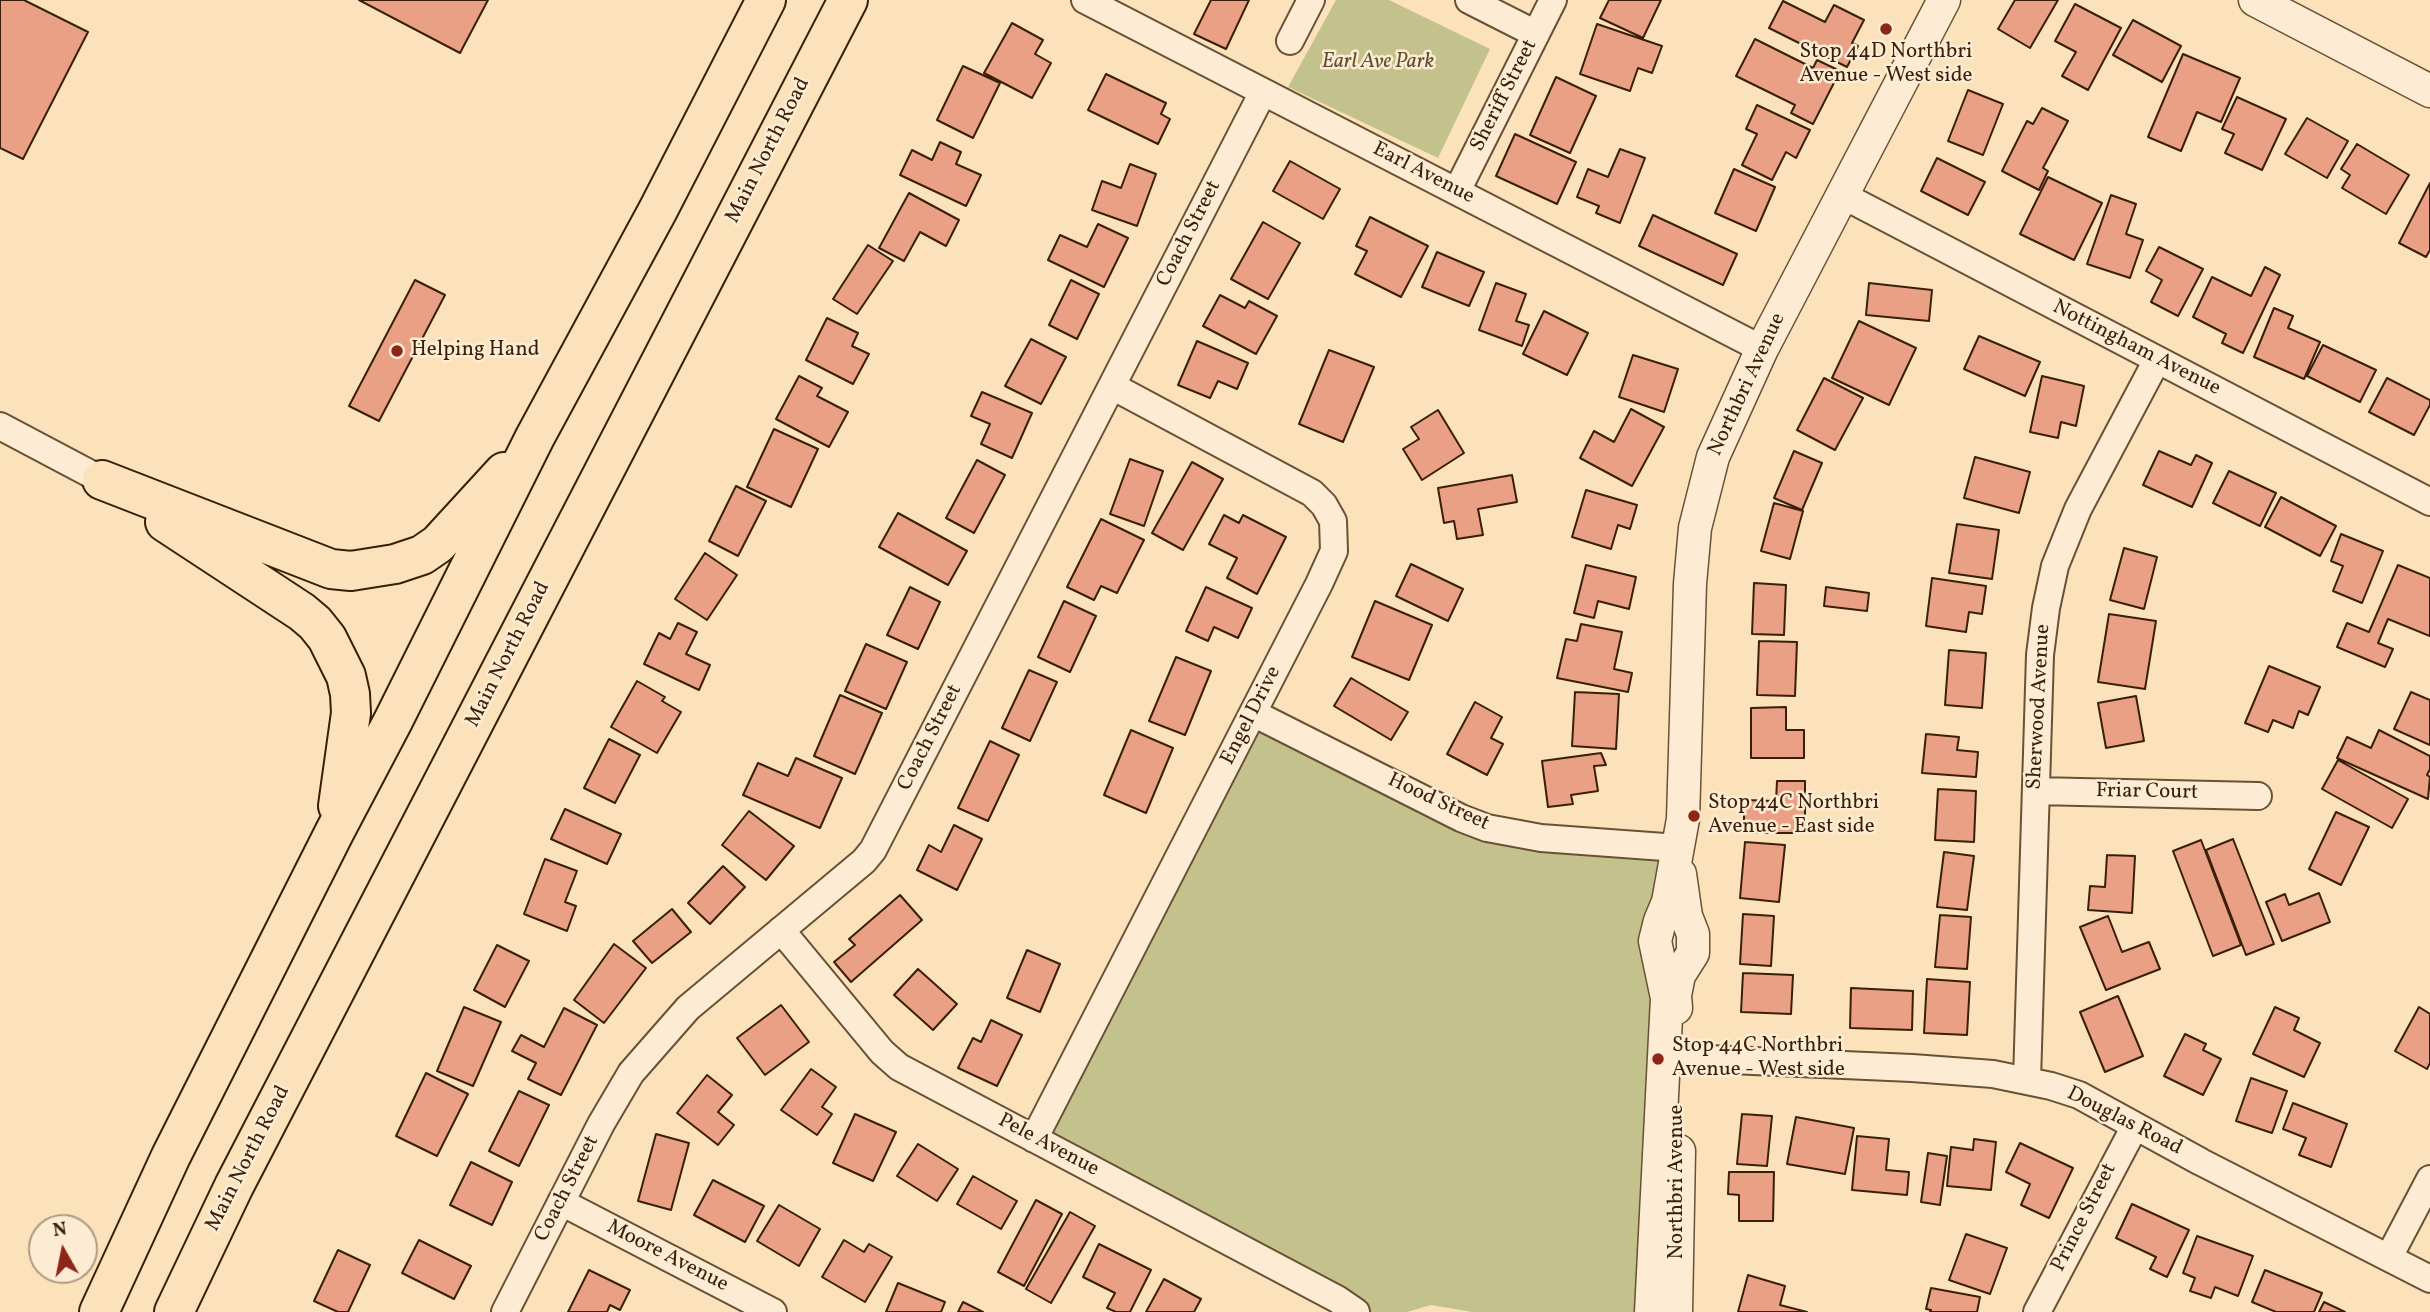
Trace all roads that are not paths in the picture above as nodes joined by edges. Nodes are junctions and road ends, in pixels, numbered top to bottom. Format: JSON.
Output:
{"nodes":[{"id":1,"x":766,"y":0,"type":"edge"},
{"id":2,"x":848,"y":0,"type":"edge"},
{"id":3,"x":1085,"y":0,"type":"edge"},
{"id":4,"x":1311,"y":0,"type":"edge"},
{"id":5,"x":1469,"y":0,"type":"edge"},
{"id":6,"x":1553,"y":0,"type":"edge"},
{"id":7,"x":1944,"y":0,"type":"edge"},
{"id":8,"x":2255,"y":0,"type":"edge"},
{"id":9,"x":1536,"y":34,"type":"junction"},
{"id":10,"x":1290,"y":41,"type":"dead end"},
{"id":11,"x":2430,"y":91,"type":"edge"},
{"id":12,"x":1263,"y":92,"type":"junction"},
{"id":13,"x":1457,"y":191,"type":"junction"},
{"id":14,"x":1842,"y":195,"type":"junction"},
{"id":15,"x":1762,"y":349,"type":"junction"},
{"id":16,"x":2157,"y":360,"type":"junction"},
{"id":17,"x":1112,"y":386,"type":"junction"},
{"id":18,"x":0,"y":426,"type":"edge"},
{"id":19,"x":535,"y":438,"type":"junction"},
{"id":20,"x":102,"y":480,"type":"junction"},
{"id":21,"x":2430,"y":502,"type":"edge"},
{"id":22,"x":1253,"y":713,"type":"junction"},
{"id":23,"x":2036,"y":791,"type":"junction"},
{"id":24,"x":2258,"y":796,"type":"dead end"},
{"id":25,"x":335,"y":831,"type":"junction"},
{"id":26,"x":1678,"y":848,"type":"junction"},
{"id":27,"x":781,"y":930,"type":"junction"},
{"id":28,"x":1671,"y":1058,"type":"junction"},
{"id":29,"x":2027,"y":1080,"type":"junction"},
{"id":30,"x":2134,"y":1126,"type":"junction"},
{"id":31,"x":1034,"y":1139,"type":"junction"},
{"id":32,"x":2430,"y":1179,"type":"edge"},
{"id":33,"x":561,"y":1202,"type":"junction"},
{"id":34,"x":2389,"y":1258,"type":"junction"},
{"id":35,"x":2430,"y":1279,"type":"edge"},
{"id":36,"x":99,"y":1312,"type":"edge"},
{"id":37,"x":174,"y":1312,"type":"edge"},
{"id":38,"x":505,"y":1312,"type":"edge"},
{"id":39,"x":773,"y":1312,"type":"edge"},
{"id":40,"x":1356,"y":1312,"type":"edge"},
{"id":41,"x":1651,"y":1312,"type":"edge"},
{"id":42,"x":1676,"y":1312,"type":"edge"},
{"id":43,"x":2037,"y":1312,"type":"edge"}],
"edges":[{"from":1,"to":19,"type":"highway"},
{"from":2,"to":37,"type":"highway","name":"Main North Road"},
{"from":3,"to":12,"type":"street","name":"Earl Avenue"},
{"from":4,"to":10,"type":"street"},
{"from":5,"to":9,"type":"street"},
{"from":6,"to":9,"type":"street","name":"Sheriff Street"},
{"from":7,"to":14,"type":"street","name":"Northbri Avenue"},
{"from":8,"to":11,"type":"street"},
{"from":9,"to":13,"type":"street","name":"Sheriff Street"},
{"from":12,"to":13,"type":"street","name":"Earl Avenue"},
{"from":12,"to":17,"type":"street","name":"Coach Street"},
{"from":13,"to":15,"type":"street","name":"Earl Avenue"},
{"from":14,"to":15,"type":"street","name":"Northbri Avenue"},
{"from":14,"to":16,"type":"street","name":"Nottingham Avenue"},
{"from":15,"to":26,"type":"street","name":"Northbri Avenue"},
{"from":16,"to":21,"type":"street","name":"Nottingham Avenue"},
{"from":16,"to":23,"type":"street","name":"Sherwood Avenue"},
{"from":17,"to":22,"type":"street","name":"Engel Drive"},
{"from":17,"to":27,"type":"street","name":"Coach Street"},
{"from":18,"to":20,"type":"street"},
{"from":19,"to":20,"type":"highway"},
{"from":19,"to":25,"type":"highway"},
{"from":20,"to":25,"type":"highway"},
{"from":22,"to":26,"type":"street","name":"Hood Street"},
{"from":22,"to":31,"type":"street","name":"Engel Drive"},
{"from":23,"to":24,"type":"street","name":"Friar Court"},
{"from":23,"to":29,"type":"street","name":"Sherwood Avenue"},
{"from":25,"to":36,"type":"highway"},
{"from":26,"to":28,"type":"street","name":"Northbri Avenue"},
{"from":27,"to":31,"type":"street","name":"Pele Avenue"},
{"from":27,"to":33,"type":"street","name":"Coach Street"},
{"from":28,"to":29,"type":"street","name":"Douglas Road"},
{"from":28,"to":41,"type":"street","name":"Northbri Avenue"},
{"from":28,"to":42,"type":"street","name":"Northbri Avenue"},
{"from":29,"to":30,"type":"street","name":"Douglas Road"},
{"from":30,"to":34,"type":"street","name":"Douglas Road"},
{"from":30,"to":43,"type":"street","name":"Prince Street"},
{"from":31,"to":40,"type":"street","name":"Pele Avenue"},
{"from":32,"to":34,"type":"street"},
{"from":33,"to":38,"type":"street","name":"Coach Street"},
{"from":33,"to":39,"type":"street","name":"Moore Avenue"},
{"from":34,"to":35,"type":"street","name":"Douglas Road"}]}
